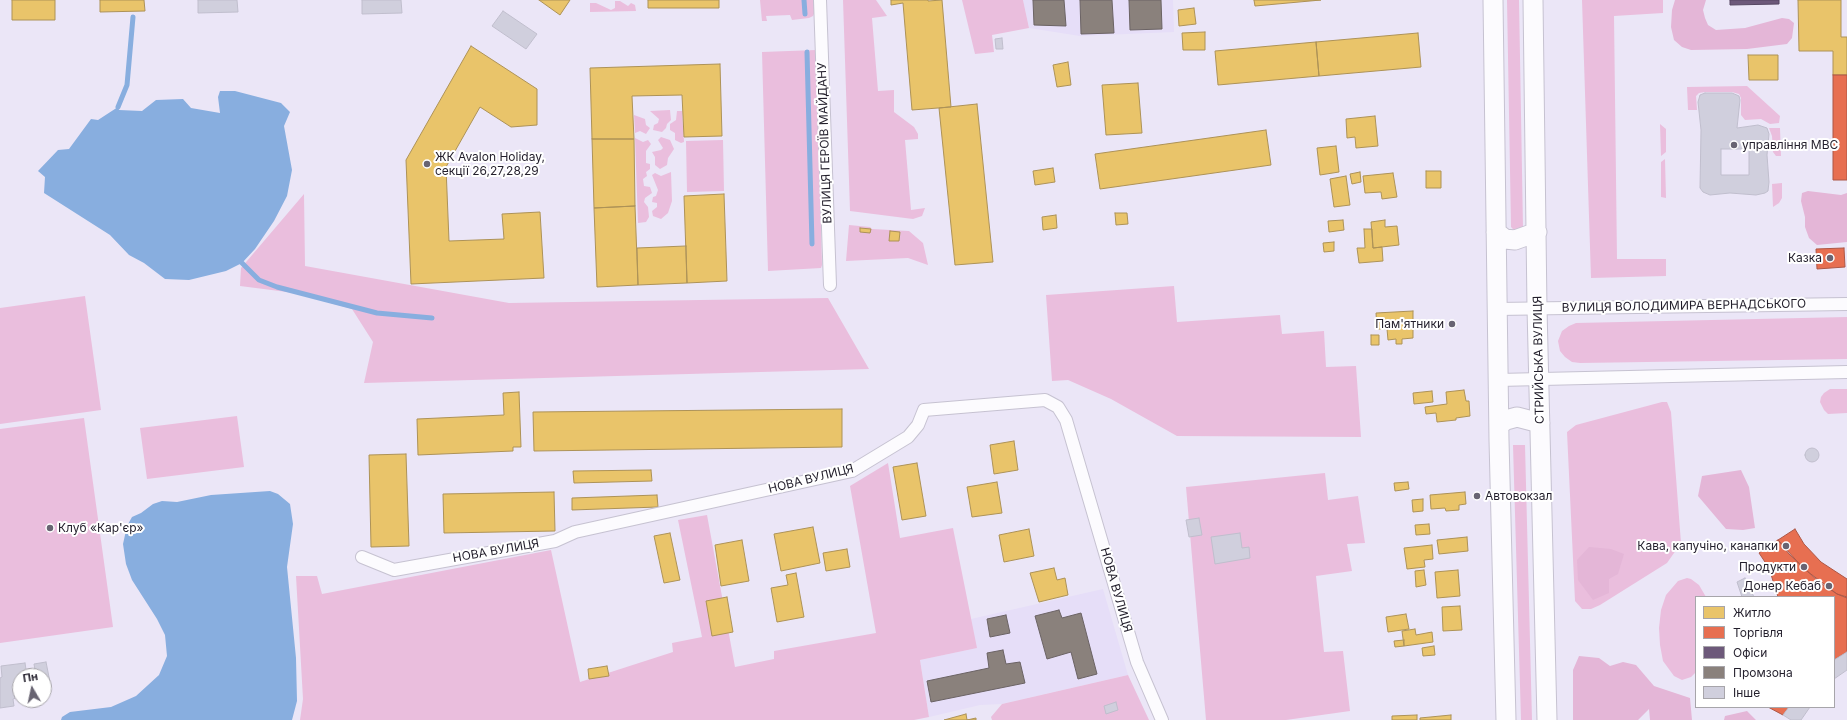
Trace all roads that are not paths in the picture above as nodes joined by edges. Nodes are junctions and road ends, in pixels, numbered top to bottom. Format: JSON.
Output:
{"nodes":[{"id":1,"x":820,"y":0,"type":"edge"},
{"id":2,"x":1493,"y":0,"type":"edge"},
{"id":3,"x":1533,"y":0,"type":"edge"},
{"id":4,"x":1496,"y":232,"type":"junction"},
{"id":5,"x":1537,"y":232,"type":"junction"},
{"id":6,"x":830,"y":286,"type":"dead end"},
{"id":7,"x":1847,"y":304,"type":"edge"},
{"id":8,"x":1537,"y":308,"type":"junction"},
{"id":9,"x":1497,"y":309,"type":"junction"},
{"id":10,"x":1847,"y":372,"type":"edge"},
{"id":11,"x":1539,"y":379,"type":"junction"},
{"id":12,"x":1498,"y":380,"type":"junction"},
{"id":13,"x":1540,"y":423,"type":"junction"},
{"id":14,"x":1499,"y":425,"type":"junction"},
{"id":15,"x":362,"y":557,"type":"dead end"},
{"id":16,"x":1162,"y":720,"type":"edge"},
{"id":17,"x":1506,"y":720,"type":"edge"},
{"id":18,"x":1547,"y":720,"type":"edge"}],
"edges":[{"from":1,"to":6,"type":"street","name":"ВУЛИЦЯ ГЕРОЇВ МАЙДАНУ"},
{"from":2,"to":4,"type":"main road"},
{"from":3,"to":5,"type":"main road","name":"СТРИЙСЬКА ВУЛИЦЯ"},
{"from":4,"to":5,"type":"main road"},
{"from":4,"to":9,"type":"main road"},
{"from":5,"to":8,"type":"main road","name":"СТРИЙСЬКА ВУЛИЦЯ"},
{"from":7,"to":8,"type":"street","name":"ВУЛИЦЯ ВОЛОДИМИРА ВЕРНАДСЬКОГО"},
{"from":8,"to":9,"type":"street","name":"ВУЛИЦЯ ВОЛОДИМИРА ВЕРНАДСЬКОГО"},
{"from":8,"to":11,"type":"main road","name":"СТРИЙСЬКА ВУЛИЦЯ"},
{"from":9,"to":12,"type":"main road"},
{"from":10,"to":11,"type":"street"},
{"from":11,"to":12,"type":"street"},
{"from":11,"to":13,"type":"main road","name":"СТРИЙСЬКА ВУЛИЦЯ"},
{"from":12,"to":14,"type":"main road"},
{"from":13,"to":14,"type":"main road"},
{"from":13,"to":18,"type":"main road","name":"СТРИЙСЬКА ВУЛИЦЯ"},
{"from":14,"to":17,"type":"main road"},
{"from":15,"to":16,"type":"street","name":"НОВА ВУЛИЦЯ"}]}
